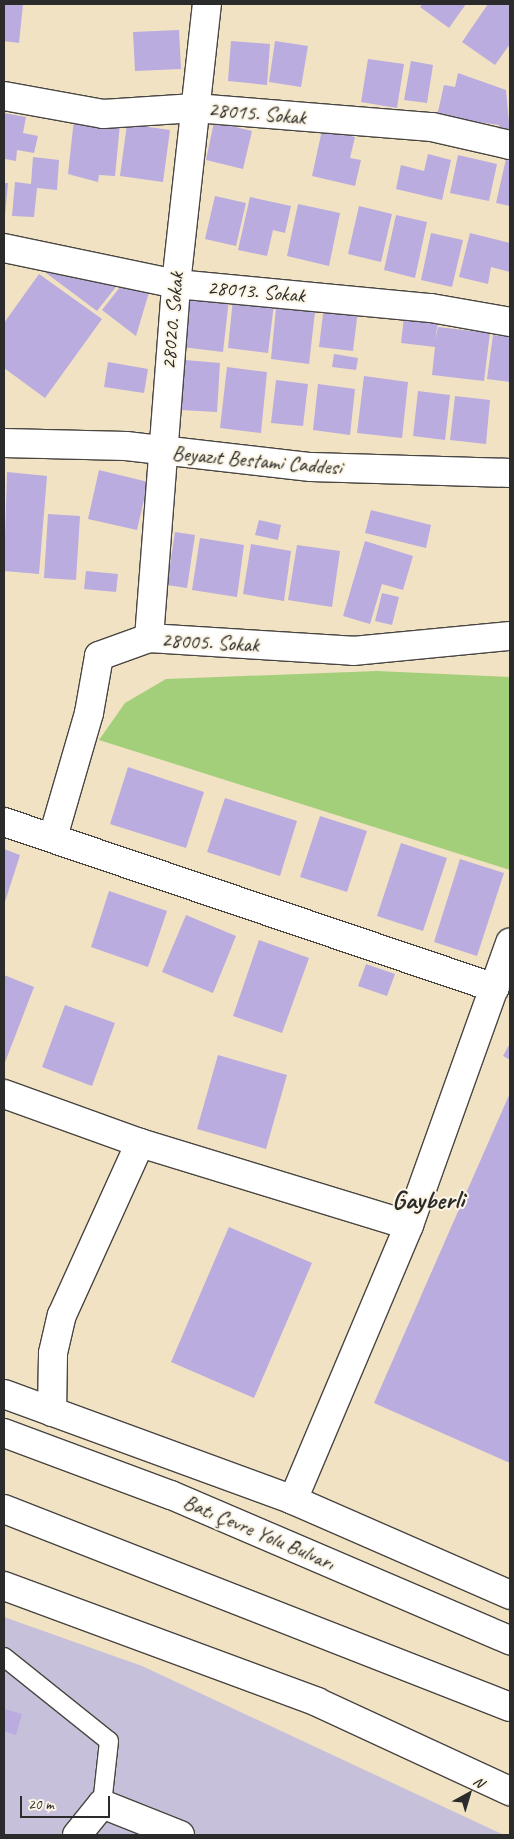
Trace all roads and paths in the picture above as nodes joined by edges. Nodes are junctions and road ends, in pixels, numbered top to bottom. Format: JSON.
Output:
{"nodes":[{"id":1,"x":207,"y":4,"type":"edge"},
{"id":2,"x":4,"y":96,"type":"edge"},
{"id":3,"x":194,"y":108,"type":"junction"},
{"id":4,"x":510,"y":145,"type":"edge"},
{"id":5,"x":4,"y":248,"type":"edge"},
{"id":6,"x":176,"y":284,"type":"junction"},
{"id":7,"x":510,"y":322,"type":"edge"},
{"id":8,"x":4,"y":442,"type":"edge"},
{"id":9,"x":161,"y":451,"type":"junction"},
{"id":10,"x":510,"y":473,"type":"edge"},
{"id":11,"x":510,"y":636,"type":"edge"},
{"id":12,"x":149,"y":638,"type":"junction"},
{"id":13,"x":4,"y":822,"type":"edge"},
{"id":14,"x":53,"y":837,"type":"junction"},
{"id":15,"x":508,"y":955,"type":"edge"},
{"id":16,"x":495,"y":988,"type":"junction"},
{"id":17,"x":4,"y":1094,"type":"edge"},
{"id":18,"x":140,"y":1144,"type":"junction"},
{"id":19,"x":409,"y":1225,"type":"junction"},
{"id":20,"x":4,"y":1394,"type":"edge"},
{"id":21,"x":52,"y":1412,"type":"junction"},
{"id":22,"x":4,"y":1433,"type":"edge"},
{"id":23,"x":293,"y":1500,"type":"junction"},
{"id":24,"x":4,"y":1509,"type":"edge"},
{"id":25,"x":5,"y":1590,"type":"edge"},
{"id":26,"x":510,"y":1595,"type":"edge"},
{"id":27,"x":510,"y":1640,"type":"edge"},
{"id":28,"x":4,"y":1657,"type":"edge"},
{"id":29,"x":510,"y":1706,"type":"edge"},
{"id":30,"x":510,"y":1791,"type":"edge"},
{"id":31,"x":102,"y":1804,"type":"junction"},
{"id":32,"x":77,"y":1835,"type":"edge"},
{"id":33,"x":180,"y":1835,"type":"edge"}],
"edges":[{"from":1,"to":3,"type":"main road","name":"28020. Sokak"},
{"from":2,"to":3,"type":"main road","name":"28015. Sokak"},
{"from":3,"to":4,"type":"main road","name":"28015. Sokak"},
{"from":3,"to":6,"type":"main road","name":"28020. Sokak"},
{"from":5,"to":6,"type":"main road","name":"28013. Sokak"},
{"from":6,"to":7,"type":"main road","name":"28013. Sokak"},
{"from":6,"to":9,"type":"main road","name":"28020. Sokak"},
{"from":8,"to":9,"type":"main road","name":"Beyazıt Bestami Caddesi"},
{"from":9,"to":10,"type":"main road","name":"Beyazıt Bestami Caddesi"},
{"from":9,"to":12,"type":"main road","name":"28020. Sokak"},
{"from":11,"to":12,"type":"main road","name":"28005. Sokak"},
{"from":12,"to":14,"type":"main road","name":"28005. Sokak"},
{"from":13,"to":14,"type":"main road"},
{"from":14,"to":16,"type":"main road"},
{"from":15,"to":16,"type":"main road"},
{"from":16,"to":19,"type":"main road"},
{"from":17,"to":18,"type":"main road"},
{"from":18,"to":19,"type":"main road"},
{"from":18,"to":21,"type":"main road"},
{"from":19,"to":23,"type":"main road"},
{"from":20,"to":21,"type":"main road"},
{"from":21,"to":23,"type":"main road"},
{"from":22,"to":27,"type":"main road","name":"Batı Çevre Yolu Bulvarı"},
{"from":23,"to":26,"type":"main road"},
{"from":24,"to":29,"type":"main road"},
{"from":25,"to":30,"type":"main road"},
{"from":28,"to":31,"type":"lane"},
{"from":31,"to":32,"type":"main road"},
{"from":31,"to":33,"type":"main road"}]}
